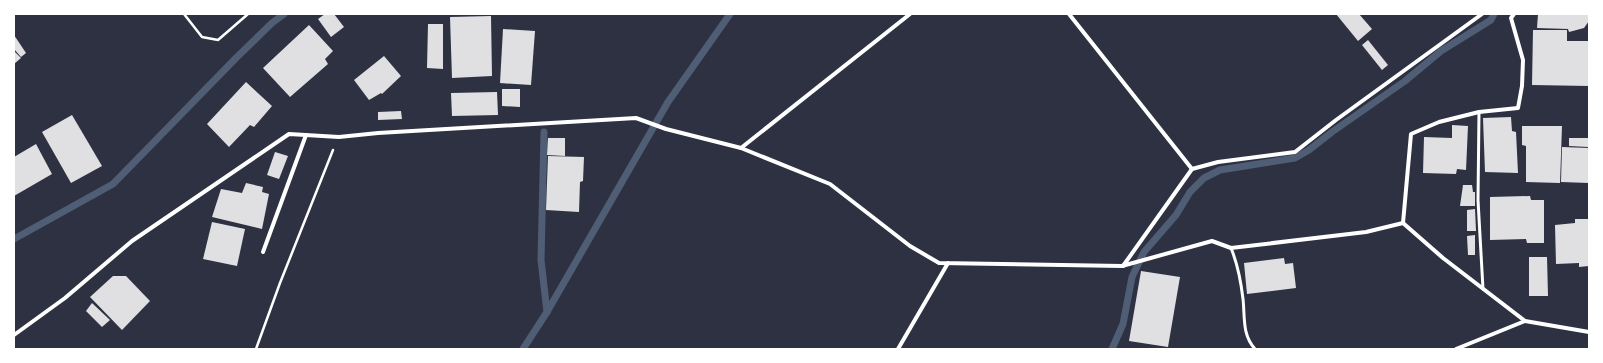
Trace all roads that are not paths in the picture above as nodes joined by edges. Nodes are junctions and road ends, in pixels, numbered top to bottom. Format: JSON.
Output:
{"nodes":[{"id":1,"x":910,"y":14,"type":"edge"},
{"id":2,"x":1069,"y":14,"type":"edge"},
{"id":3,"x":1482,"y":14,"type":"edge"},
{"id":4,"x":1514,"y":14,"type":"edge"},
{"id":5,"x":1478,"y":112,"type":"junction"},
{"id":6,"x":306,"y":135,"type":"junction"},
{"id":7,"x":741,"y":148,"type":"junction"},
{"id":8,"x":1192,"y":169,"type":"junction"},
{"id":9,"x":1403,"y":223,"type":"junction"},
{"id":10,"x":1230,"y":248,"type":"junction"},
{"id":11,"x":263,"y":252,"type":"dead end"},
{"id":12,"x":948,"y":263,"type":"junction"},
{"id":13,"x":1122,"y":266,"type":"junction"},
{"id":14,"x":1483,"y":289,"type":"junction"},
{"id":15,"x":1525,"y":321,"type":"junction"},
{"id":16,"x":1589,"y":332,"type":"edge"},
{"id":17,"x":14,"y":335,"type":"edge"},
{"id":18,"x":898,"y":349,"type":"edge"},
{"id":19,"x":1256,"y":349,"type":"edge"},
{"id":20,"x":1456,"y":349,"type":"edge"}],
"edges":[{"from":1,"to":7,"type":"street"},
{"from":2,"to":8,"type":"street"},
{"from":3,"to":8,"type":"street"},
{"from":4,"to":5,"type":"street"},
{"from":5,"to":9,"type":"street"},
{"from":5,"to":14,"type":"lane"},
{"from":6,"to":7,"type":"street"},
{"from":6,"to":11,"type":"street"},
{"from":6,"to":17,"type":"street"},
{"from":7,"to":12,"type":"street"},
{"from":8,"to":13,"type":"street"},
{"from":9,"to":10,"type":"street"},
{"from":9,"to":14,"type":"street"},
{"from":10,"to":13,"type":"street"},
{"from":10,"to":19,"type":"lane"},
{"from":12,"to":13,"type":"street"},
{"from":12,"to":18,"type":"street"},
{"from":14,"to":15,"type":"street"},
{"from":15,"to":16,"type":"street"},
{"from":15,"to":20,"type":"street"}]}
